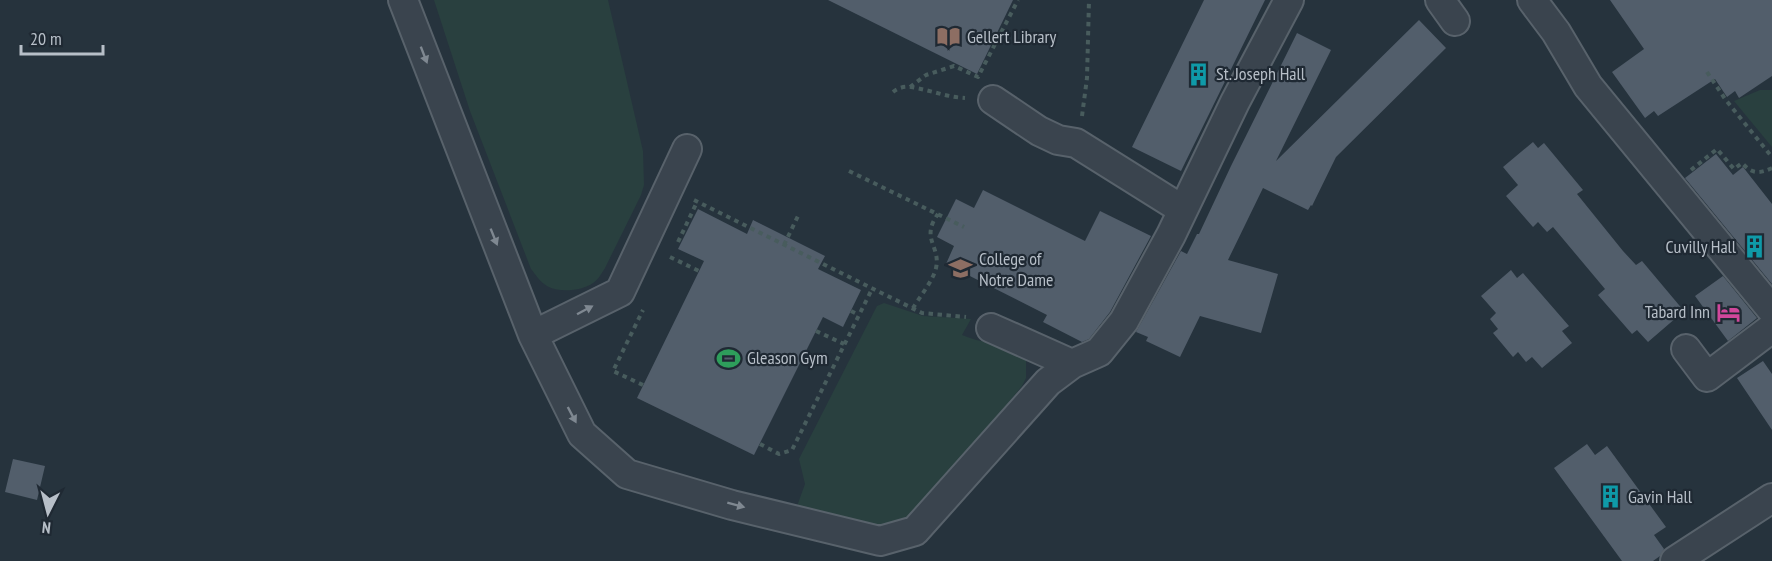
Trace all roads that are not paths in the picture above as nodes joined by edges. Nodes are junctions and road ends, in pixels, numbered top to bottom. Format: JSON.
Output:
{"nodes":[{"id":1,"x":403,"y":0,"type":"edge"},
{"id":2,"x":1288,"y":0,"type":"edge"},
{"id":3,"x":1532,"y":0,"type":"edge"},
{"id":4,"x":993,"y":100,"type":"road end"},
{"id":5,"x":687,"y":149,"type":"dead end"},
{"id":6,"x":1183,"y":210,"type":"junction"},
{"id":7,"x":1772,"y":310,"type":"edge"},
{"id":8,"x":991,"y":328,"type":"road end"},
{"id":9,"x":1772,"y":328,"type":"edge"},
{"id":10,"x":533,"y":335,"type":"junction"},
{"id":11,"x":1686,"y":349,"type":"dead end"},
{"id":12,"x":1072,"y":364,"type":"junction"},
{"id":13,"x":1772,"y":498,"type":"edge"},
{"id":14,"x":1675,"y":561,"type":"edge"}],
"edges":[{"from":1,"to":10,"type":"lane","one_way":true},
{"from":2,"to":6,"type":"lane"},
{"from":3,"to":7,"type":"lane"},
{"from":4,"to":6,"type":"lane"},
{"from":10,"to":5,"type":"lane","one_way":true},
{"from":6,"to":12,"type":"lane"},
{"from":8,"to":12,"type":"lane"},
{"from":9,"to":11,"type":"lane"},
{"from":10,"to":12,"type":"lane","one_way":true},
{"from":13,"to":14,"type":"lane"}]}
